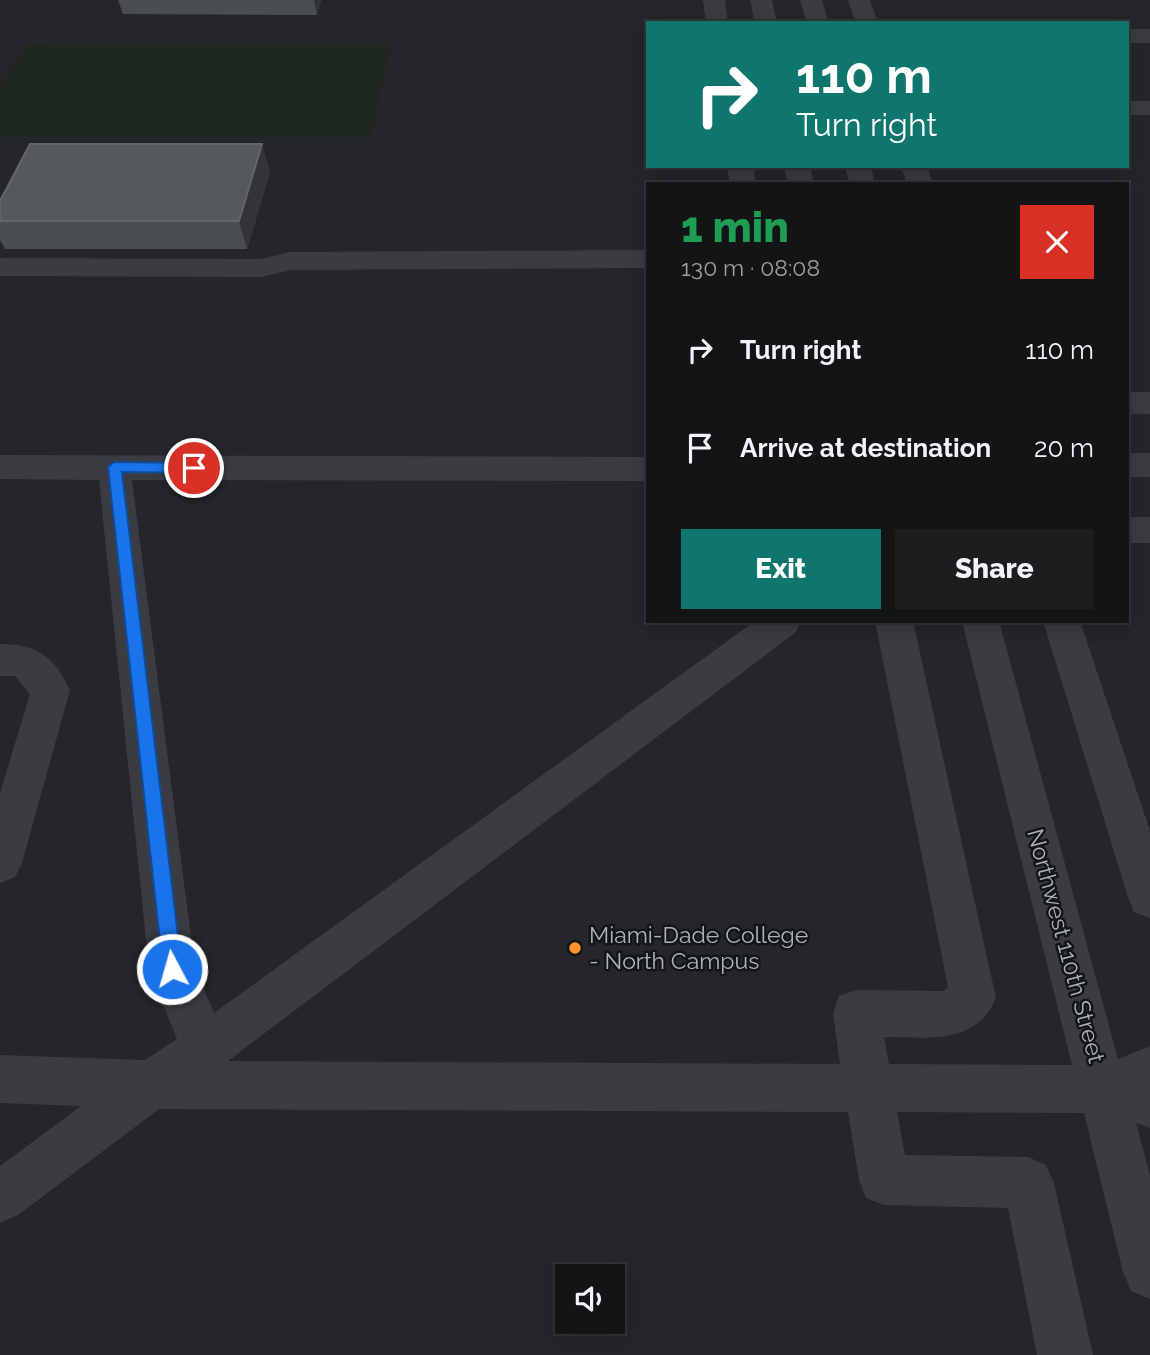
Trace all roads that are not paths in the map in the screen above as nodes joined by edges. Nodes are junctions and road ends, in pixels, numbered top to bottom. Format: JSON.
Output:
{"nodes":[{"id":1,"x":714,"y":0,"type":"edge"},
{"id":2,"x":761,"y":0,"type":"edge"},
{"id":3,"x":811,"y":0,"type":"edge"},
{"id":4,"x":859,"y":0,"type":"edge"},
{"id":5,"x":718,"y":21,"type":"edge"},
{"id":6,"x":766,"y":21,"type":"edge"},
{"id":7,"x":817,"y":21,"type":"edge"},
{"id":8,"x":866,"y":21,"type":"edge"},
{"id":9,"x":1129,"y":36,"type":"edge"},
{"id":10,"x":1150,"y":36,"type":"edge"},
{"id":11,"x":1129,"y":108,"type":"edge"},
{"id":12,"x":1150,"y":108,"type":"edge"},
{"id":13,"x":646,"y":259,"type":"edge"},
{"id":14,"x":0,"y":267,"type":"edge"},
{"id":15,"x":1129,"y":403,"type":"edge"},
{"id":16,"x":1150,"y":403,"type":"edge"},
{"id":17,"x":1129,"y":465,"type":"edge"},
{"id":18,"x":1150,"y":465,"type":"edge"},
{"id":19,"x":0,"y":467,"type":"edge"},
{"id":20,"x":114,"y":467,"type":"junction"},
{"id":21,"x":646,"y":468,"type":"edge"},
{"id":22,"x":1129,"y":530,"type":"edge"},
{"id":23,"x":1150,"y":530,"type":"edge"},
{"id":24,"x":780,"y":623,"type":"edge"},
{"id":25,"x":894,"y":623,"type":"edge"},
{"id":26,"x":981,"y":623,"type":"edge"},
{"id":27,"x":1062,"y":623,"type":"edge"},
{"id":28,"x":0,"y":660,"type":"edge"},
{"id":29,"x":0,"y":863,"type":"edge"},
{"id":30,"x":1150,"y":897,"type":"edge"},
{"id":31,"x":205,"y":1049,"type":"junction"},
{"id":32,"x":1150,"y":1070,"type":"edge"},
{"id":33,"x":0,"y":1079,"type":"edge"},
{"id":34,"x":151,"y":1085,"type":"junction"},
{"id":35,"x":866,"y":1087,"type":"junction"},
{"id":36,"x":1103,"y":1089,"type":"junction"},
{"id":37,"x":1150,"y":1103,"type":"edge"},
{"id":38,"x":0,"y":1197,"type":"edge"},
{"id":39,"x":1150,"y":1272,"type":"edge"},
{"id":40,"x":1065,"y":1355,"type":"edge"}],
"edges":[{"from":1,"to":5,"type":"street"},
{"from":2,"to":6,"type":"street"},
{"from":3,"to":7,"type":"street"},
{"from":4,"to":8,"type":"street"},
{"from":9,"to":10,"type":"street"},
{"from":11,"to":12,"type":"street"},
{"from":13,"to":14,"type":"street"},
{"from":15,"to":16,"type":"street"},
{"from":17,"to":18,"type":"street"},
{"from":19,"to":20,"type":"street"},
{"from":20,"to":21,"type":"street"},
{"from":20,"to":31,"type":"street"},
{"from":22,"to":23,"type":"street"},
{"from":24,"to":31,"type":"street"},
{"from":25,"to":35,"type":"street"},
{"from":26,"to":36,"type":"street","name":"Northwest 110th Street"},
{"from":27,"to":30,"type":"street"},
{"from":28,"to":29,"type":"street"},
{"from":31,"to":34,"type":"street"},
{"from":32,"to":36,"type":"street"},
{"from":33,"to":34,"type":"street"},
{"from":34,"to":35,"type":"street"},
{"from":34,"to":38,"type":"street"},
{"from":35,"to":36,"type":"street"},
{"from":35,"to":40,"type":"street"},
{"from":36,"to":37,"type":"street"},
{"from":36,"to":39,"type":"street","name":"Northwest 110th Street"}]}
